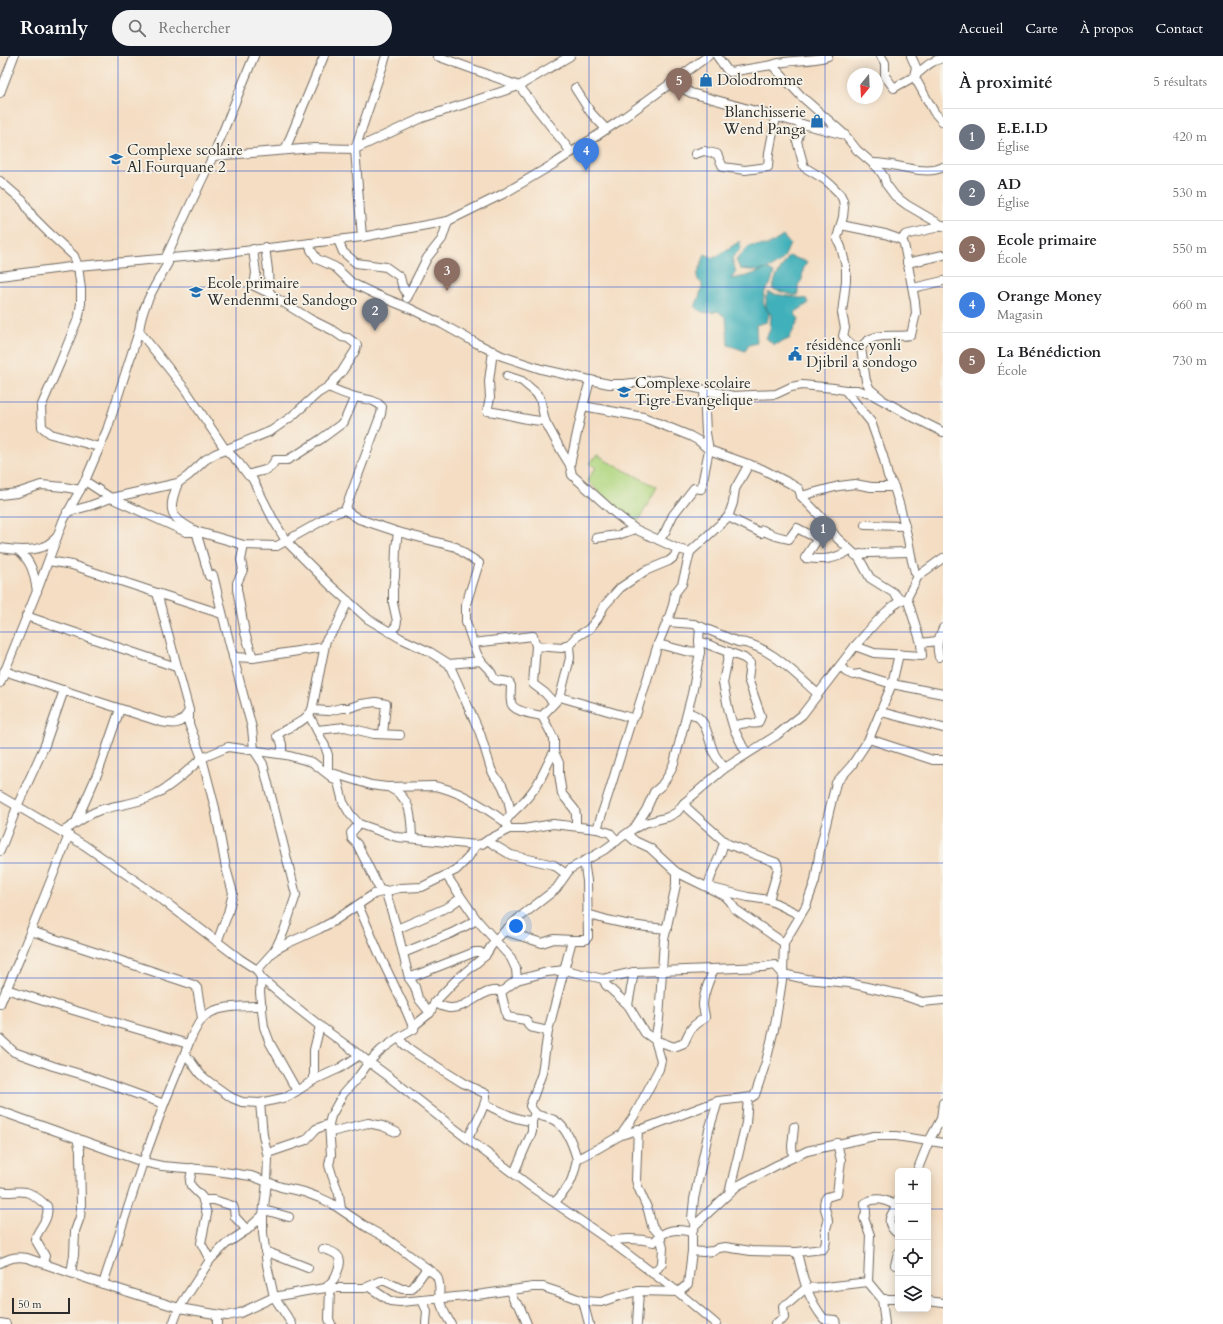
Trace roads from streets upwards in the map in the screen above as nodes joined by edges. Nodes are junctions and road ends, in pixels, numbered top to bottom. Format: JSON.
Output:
{"nodes":[{"id":1,"x":14,"y":56,"type":"edge"},
{"id":2,"x":254,"y":56,"type":"edge"},
{"id":3,"x":324,"y":56,"type":"edge"},
{"id":4,"x":386,"y":56,"type":"edge"},
{"id":5,"x":437,"y":56,"type":"edge"},
{"id":6,"x":570,"y":56,"type":"edge"},
{"id":7,"x":708,"y":56,"type":"edge"},
{"id":8,"x":717,"y":56,"type":"edge"},
{"id":9,"x":828,"y":56,"type":"edge"},
{"id":10,"x":881,"y":56,"type":"edge"},
{"id":11,"x":911,"y":56,"type":"edge"},
{"id":12,"x":943,"y":58,"type":"edge"},
{"id":13,"x":776,"y":61,"type":"edge"},
{"id":14,"x":914,"y":76,"type":"junction"},
{"id":15,"x":672,"y":83,"type":"junction"},
{"id":16,"x":519,"y":86,"type":"junction"},
{"id":17,"x":575,"y":88,"type":"dead end"},
{"id":18,"x":1,"y":90,"type":"edge"},
{"id":19,"x":776,"y":117,"type":"junction"},
{"id":20,"x":943,"y":122,"type":"edge"},
{"id":21,"x":802,"y":124,"type":"junction"},
{"id":22,"x":606,"y":129,"type":"junction"},
{"id":23,"x":845,"y":134,"type":"junction"},
{"id":24,"x":355,"y":149,"type":"junction"},
{"id":25,"x":285,"y":150,"type":"junction"},
{"id":26,"x":570,"y":152,"type":"junction"},
{"id":27,"x":695,"y":154,"type":"dead end"},
{"id":28,"x":213,"y":156,"type":"junction"},
{"id":29,"x":872,"y":163,"type":"junction"},
{"id":30,"x":943,"y":167,"type":"edge"},
{"id":31,"x":0,"y":181,"type":"edge"},
{"id":32,"x":448,"y":221,"type":"junction"},
{"id":33,"x":841,"y":225,"type":"junction"},
{"id":34,"x":942,"y":225,"type":"edge"},
{"id":35,"x":362,"y":237,"type":"junction"},
{"id":36,"x":338,"y":240,"type":"junction"},
{"id":37,"x":902,"y":240,"type":"junction"},
{"id":38,"x":310,"y":243,"type":"junction"},
{"id":39,"x":265,"y":247,"type":"junction"},
{"id":40,"x":253,"y":249,"type":"junction"},
{"id":41,"x":943,"y":255,"type":"edge"},
{"id":42,"x":165,"y":259,"type":"junction"},
{"id":43,"x":907,"y":263,"type":"junction"},
{"id":44,"x":78,"y":266,"type":"junction"},
{"id":45,"x":0,"y":276,"type":"edge"},
{"id":46,"x":943,"y":281,"type":"edge"},
{"id":47,"x":913,"y":288,"type":"junction"},
{"id":48,"x":271,"y":294,"type":"junction"},
{"id":49,"x":408,"y":296,"type":"junction"},
{"id":50,"x":403,"y":306,"type":"junction"},
{"id":51,"x":139,"y":331,"type":"junction"},
{"id":52,"x":861,"y":348,"type":"junction"},
{"id":53,"x":493,"y":351,"type":"junction"},
{"id":54,"x":507,"y":376,"type":"dead end"},
{"id":55,"x":590,"y":380,"type":"junction"},
{"id":56,"x":328,"y":387,"type":"junction"},
{"id":57,"x":704,"y":390,"type":"junction"},
{"id":58,"x":845,"y":390,"type":"junction"},
{"id":59,"x":353,"y":397,"type":"junction"},
{"id":60,"x":881,"y":398,"type":"junction"},
{"id":61,"x":583,"y":406,"type":"junction"},
{"id":62,"x":545,"y":421,"type":"junction"},
{"id":63,"x":943,"y":432,"type":"edge"},
{"id":64,"x":99,"y":447,"type":"junction"},
{"id":65,"x":226,"y":449,"type":"junction"},
{"id":66,"x":709,"y":450,"type":"junction"},
{"id":67,"x":749,"y":464,"type":"junction"},
{"id":68,"x":570,"y":465,"type":"junction"},
{"id":69,"x":248,"y":475,"type":"junction"},
{"id":70,"x":85,"y":481,"type":"junction"},
{"id":71,"x":178,"y":483,"type":"junction"},
{"id":72,"x":894,"y":487,"type":"junction"},
{"id":73,"x":80,"y":490,"type":"junction"},
{"id":74,"x":0,"y":495,"type":"edge"},
{"id":75,"x":801,"y":496,"type":"junction"},
{"id":76,"x":111,"y":498,"type":"junction"},
{"id":77,"x":344,"y":510,"type":"junction"},
{"id":78,"x":67,"y":512,"type":"junction"},
{"id":79,"x":728,"y":517,"type":"junction"},
{"id":80,"x":827,"y":525,"type":"junction"},
{"id":81,"x":865,"y":526,"type":"dead end"},
{"id":82,"x":905,"y":526,"type":"junction"},
{"id":83,"x":635,"y":529,"type":"junction"},
{"id":84,"x":196,"y":531,"type":"junction"},
{"id":85,"x":398,"y":532,"type":"junction"},
{"id":86,"x":57,"y":537,"type":"junction"},
{"id":87,"x":596,"y":538,"type":"dead end"},
{"id":88,"x":818,"y":539,"type":"junction"},
{"id":89,"x":286,"y":540,"type":"junction"},
{"id":90,"x":659,"y":540,"type":"junction"},
{"id":91,"x":244,"y":545,"type":"junction"},
{"id":92,"x":0,"y":548,"type":"edge"},
{"id":93,"x":678,"y":549,"type":"junction"},
{"id":94,"x":18,"y":550,"type":"junction"},
{"id":95,"x":690,"y":552,"type":"junction"},
{"id":96,"x":910,"y":552,"type":"junction"},
{"id":97,"x":852,"y":553,"type":"junction"},
{"id":98,"x":49,"y":561,"type":"junction"},
{"id":99,"x":941,"y":563,"type":"edge"},
{"id":100,"x":918,"y":576,"type":"junction"},
{"id":101,"x":37,"y":592,"type":"junction"},
{"id":102,"x":156,"y":593,"type":"junction"},
{"id":103,"x":904,"y":599,"type":"junction"},
{"id":104,"x":348,"y":601,"type":"junction"},
{"id":105,"x":222,"y":614,"type":"junction"},
{"id":106,"x":26,"y":616,"type":"junction"},
{"id":107,"x":667,"y":622,"type":"junction"},
{"id":108,"x":700,"y":626,"type":"junction"},
{"id":109,"x":943,"y":628,"type":"edge"},
{"id":110,"x":390,"y":632,"type":"junction"},
{"id":111,"x":699,"y":641,"type":"junction"},
{"id":112,"x":937,"y":641,"type":"junction"},
{"id":113,"x":573,"y":642,"type":"junction"},
{"id":114,"x":473,"y":643,"type":"junction"},
{"id":115,"x":921,"y":643,"type":"junction"},
{"id":116,"x":658,"y":644,"type":"junction"},
{"id":117,"x":536,"y":646,"type":"junction"},
{"id":118,"x":855,"y":646,"type":"junction"},
{"id":119,"x":324,"y":647,"type":"junction"},
{"id":120,"x":700,"y":652,"type":"junction"},
{"id":121,"x":729,"y":652,"type":"junction"},
{"id":122,"x":899,"y":654,"type":"junction"},
{"id":123,"x":922,"y":656,"type":"junction"},
{"id":124,"x":233,"y":657,"type":"junction"},
{"id":125,"x":253,"y":658,"type":"junction"},
{"id":126,"x":941,"y":658,"type":"edge"},
{"id":127,"x":481,"y":661,"type":"junction"},
{"id":128,"x":449,"y":664,"type":"junction"},
{"id":129,"x":840,"y":666,"type":"junction"},
{"id":130,"x":176,"y":667,"type":"junction"},
{"id":131,"x":4,"y":671,"type":"junction"},
{"id":132,"x":0,"y":683,"type":"edge"},
{"id":133,"x":892,"y":684,"type":"junction"},
{"id":134,"x":64,"y":690,"type":"junction"},
{"id":135,"x":818,"y":694,"type":"junction"},
{"id":136,"x":943,"y":694,"type":"edge"},
{"id":137,"x":560,"y":697,"type":"junction"},
{"id":138,"x":554,"y":703,"type":"junction"},
{"id":139,"x":120,"y":709,"type":"junction"},
{"id":140,"x":189,"y":710,"type":"junction"},
{"id":141,"x":310,"y":712,"type":"junction"},
{"id":142,"x":881,"y":712,"type":"junction"},
{"id":143,"x":688,"y":713,"type":"junction"},
{"id":144,"x":542,"y":716,"type":"junction"},
{"id":145,"x":632,"y":718,"type":"junction"},
{"id":146,"x":734,"y":725,"type":"junction"},
{"id":147,"x":943,"y":728,"type":"edge"},
{"id":148,"x":317,"y":730,"type":"junction"},
{"id":149,"x":383,"y":734,"type":"junction"},
{"id":150,"x":400,"y":735,"type":"dead end"},
{"id":151,"x":868,"y":739,"type":"junction"},
{"id":152,"x":254,"y":750,"type":"junction"},
{"id":153,"x":554,"y":752,"type":"junction"},
{"id":154,"x":747,"y":753,"type":"junction"},
{"id":155,"x":281,"y":754,"type":"junction"},
{"id":156,"x":202,"y":758,"type":"junction"},
{"id":157,"x":943,"y":760,"type":"edge"},
{"id":158,"x":725,"y":768,"type":"junction"},
{"id":159,"x":327,"y":771,"type":"junction"},
{"id":160,"x":387,"y":787,"type":"junction"},
{"id":161,"x":0,"y":796,"type":"edge"},
{"id":162,"x":684,"y":803,"type":"junction"},
{"id":163,"x":18,"y":806,"type":"junction"},
{"id":164,"x":511,"y":814,"type":"junction"},
{"id":165,"x":505,"y":822,"type":"junction"},
{"id":166,"x":75,"y":824,"type":"junction"},
{"id":167,"x":359,"y":824,"type":"junction"},
{"id":168,"x":576,"y":826,"type":"junction"},
{"id":169,"x":510,"y":829,"type":"junction"},
{"id":170,"x":596,"y":829,"type":"junction"},
{"id":171,"x":630,"y":831,"type":"junction"},
{"id":172,"x":65,"y":833,"type":"junction"},
{"id":173,"x":412,"y":838,"type":"junction"},
{"id":174,"x":488,"y":840,"type":"junction"},
{"id":175,"x":617,"y":841,"type":"junction"},
{"id":176,"x":724,"y":841,"type":"junction"},
{"id":177,"x":476,"y":845,"type":"junction"},
{"id":178,"x":0,"y":851,"type":"edge"},
{"id":179,"x":584,"y":860,"type":"junction"},
{"id":180,"x":676,"y":872,"type":"junction"},
{"id":181,"x":566,"y":874,"type":"junction"},
{"id":182,"x":446,"y":875,"type":"junction"},
{"id":183,"x":708,"y":887,"type":"junction"},
{"id":184,"x":383,"y":891,"type":"junction"},
{"id":185,"x":461,"y":898,"type":"junction"},
{"id":186,"x":769,"y":900,"type":"junction"},
{"id":187,"x":358,"y":906,"type":"junction"},
{"id":188,"x":587,"y":914,"type":"junction"},
{"id":189,"x":800,"y":915,"type":"junction"},
{"id":190,"x":477,"y":920,"type":"junction"},
{"id":191,"x":397,"y":929,"type":"junction"},
{"id":192,"x":667,"y":929,"type":"junction"},
{"id":193,"x":31,"y":931,"type":"junction"},
{"id":194,"x":505,"y":931,"type":"junction"},
{"id":195,"x":496,"y":940,"type":"junction"},
{"id":196,"x":572,"y":940,"type":"junction"},
{"id":197,"x":217,"y":942,"type":"junction"},
{"id":198,"x":784,"y":943,"type":"junction"},
{"id":199,"x":275,"y":950,"type":"junction"},
{"id":200,"x":403,"y":953,"type":"junction"},
{"id":201,"x":484,"y":956,"type":"junction"},
{"id":202,"x":714,"y":969,"type":"junction"},
{"id":203,"x":565,"y":970,"type":"junction"},
{"id":204,"x":662,"y":971,"type":"junction"},
{"id":205,"x":634,"y":972,"type":"junction"},
{"id":206,"x":259,"y":974,"type":"junction"},
{"id":207,"x":783,"y":974,"type":"junction"},
{"id":208,"x":409,"y":978,"type":"junction"},
{"id":209,"x":603,"y":979,"type":"junction"},
{"id":210,"x":517,"y":980,"type":"junction"},
{"id":211,"x":6,"y":989,"type":"junction"},
{"id":212,"x":501,"y":992,"type":"junction"},
{"id":213,"x":943,"y":1000,"type":"edge"},
{"id":214,"x":435,"y":1002,"type":"junction"},
{"id":215,"x":0,"y":1004,"type":"edge"},
{"id":216,"x":628,"y":1005,"type":"junction"},
{"id":217,"x":262,"y":1006,"type":"junction"},
{"id":218,"x":430,"y":1013,"type":"junction"},
{"id":219,"x":202,"y":1018,"type":"junction"},
{"id":220,"x":320,"y":1026,"type":"junction"},
{"id":221,"x":414,"y":1029,"type":"junction"},
{"id":222,"x":548,"y":1031,"type":"junction"},
{"id":223,"x":398,"y":1038,"type":"junction"},
{"id":224,"x":0,"y":1039,"type":"edge"},
{"id":225,"x":655,"y":1040,"type":"junction"},
{"id":226,"x":188,"y":1044,"type":"junction"},
{"id":227,"x":185,"y":1053,"type":"junction"},
{"id":228,"x":360,"y":1055,"type":"junction"},
{"id":229,"x":369,"y":1062,"type":"junction"},
{"id":230,"x":314,"y":1080,"type":"junction"},
{"id":231,"x":297,"y":1090,"type":"junction"},
{"id":232,"x":748,"y":1098,"type":"junction"},
{"id":233,"x":718,"y":1101,"type":"junction"},
{"id":234,"x":260,"y":1103,"type":"junction"},
{"id":235,"x":943,"y":1103,"type":"edge"},
{"id":236,"x":164,"y":1104,"type":"junction"},
{"id":237,"x":485,"y":1104,"type":"junction"},
{"id":238,"x":0,"y":1111,"type":"edge"},
{"id":239,"x":534,"y":1117,"type":"junction"},
{"id":240,"x":794,"y":1127,"type":"dead end"},
{"id":241,"x":330,"y":1128,"type":"junction"},
{"id":242,"x":638,"y":1129,"type":"junction"},
{"id":243,"x":396,"y":1132,"type":"dead end"},
{"id":244,"x":621,"y":1135,"type":"junction"},
{"id":245,"x":77,"y":1138,"type":"junction"},
{"id":246,"x":468,"y":1138,"type":"junction"},
{"id":247,"x":929,"y":1141,"type":"junction"},
{"id":248,"x":836,"y":1143,"type":"junction"},
{"id":249,"x":943,"y":1143,"type":"edge"},
{"id":250,"x":268,"y":1153,"type":"junction"},
{"id":251,"x":793,"y":1157,"type":"junction"},
{"id":252,"x":577,"y":1159,"type":"junction"},
{"id":253,"x":143,"y":1162,"type":"junction"},
{"id":254,"x":192,"y":1168,"type":"junction"},
{"id":255,"x":918,"y":1168,"type":"edge"},
{"id":256,"x":514,"y":1172,"type":"junction"},
{"id":257,"x":267,"y":1182,"type":"junction"},
{"id":258,"x":0,"y":1191,"type":"edge"},
{"id":259,"x":729,"y":1192,"type":"junction"},
{"id":260,"x":203,"y":1200,"type":"junction"},
{"id":261,"x":554,"y":1202,"type":"junction"},
{"id":262,"x":895,"y":1202,"type":"edge"},
{"id":263,"x":895,"y":1208,"type":"edge"},
{"id":264,"x":341,"y":1209,"type":"junction"},
{"id":265,"x":264,"y":1212,"type":"junction"},
{"id":266,"x":289,"y":1217,"type":"dead end"},
{"id":267,"x":694,"y":1229,"type":"junction"},
{"id":268,"x":247,"y":1230,"type":"junction"},
{"id":269,"x":895,"y":1232,"type":"edge"},
{"id":270,"x":660,"y":1235,"type":"junction"},
{"id":271,"x":610,"y":1241,"type":"junction"},
{"id":272,"x":322,"y":1249,"type":"dead end"},
{"id":273,"x":265,"y":1251,"type":"junction"},
{"id":274,"x":692,"y":1251,"type":"junction"},
{"id":275,"x":797,"y":1252,"type":"junction"},
{"id":276,"x":210,"y":1260,"type":"junction"},
{"id":277,"x":0,"y":1263,"type":"edge"},
{"id":278,"x":43,"y":1263,"type":"junction"},
{"id":279,"x":308,"y":1268,"type":"dead end"},
{"id":280,"x":427,"y":1268,"type":"junction"},
{"id":281,"x":71,"y":1273,"type":"junction"},
{"id":282,"x":652,"y":1273,"type":"junction"},
{"id":283,"x":868,"y":1282,"type":"junction"},
{"id":284,"x":103,"y":1284,"type":"junction"},
{"id":285,"x":369,"y":1287,"type":"junction"},
{"id":286,"x":328,"y":1288,"type":"junction"},
{"id":287,"x":806,"y":1288,"type":"junction"},
{"id":288,"x":510,"y":1291,"type":"junction"},
{"id":289,"x":639,"y":1291,"type":"junction"},
{"id":290,"x":678,"y":1292,"type":"junction"},
{"id":291,"x":274,"y":1297,"type":"junction"},
{"id":292,"x":439,"y":1298,"type":"junction"},
{"id":293,"x":882,"y":1299,"type":"junction"},
{"id":294,"x":895,"y":1299,"type":"edge"},
{"id":295,"x":422,"y":1300,"type":"junction"},
{"id":296,"x":582,"y":1301,"type":"junction"},
{"id":297,"x":931,"y":1302,"type":"edge"},
{"id":298,"x":943,"y":1303,"type":"edge"},
{"id":299,"x":179,"y":1308,"type":"junction"},
{"id":300,"x":217,"y":1315,"type":"junction"},
{"id":301,"x":232,"y":1316,"type":"junction"},
{"id":302,"x":0,"y":1323,"type":"edge"},
{"id":303,"x":588,"y":1323,"type":"edge"},
{"id":304,"x":6,"y":1324,"type":"edge"},
{"id":305,"x":173,"y":1324,"type":"edge"},
{"id":306,"x":217,"y":1324,"type":"edge"},
{"id":307,"x":238,"y":1324,"type":"edge"},
{"id":308,"x":292,"y":1324,"type":"edge"},
{"id":309,"x":331,"y":1324,"type":"edge"},
{"id":310,"x":426,"y":1324,"type":"edge"},
{"id":311,"x":451,"y":1324,"type":"edge"},
{"id":312,"x":527,"y":1324,"type":"edge"},
{"id":313,"x":637,"y":1324,"type":"edge"},
{"id":314,"x":716,"y":1324,"type":"edge"},
{"id":315,"x":775,"y":1324,"type":"edge"},
{"id":316,"x":836,"y":1324,"type":"edge"},
{"id":317,"x":885,"y":1324,"type":"edge"}],
"edges":[{"from":1,"to":18,"type":"street"},
{"from":2,"to":28,"type":"street"},
{"from":3,"to":25,"type":"street"},
{"from":4,"to":24,"type":"street"},
{"from":5,"to":16,"type":"street"},
{"from":6,"to":16,"type":"street"},
{"from":7,"to":15,"type":"street"},
{"from":8,"to":13,"type":"street"},
{"from":9,"to":13,"type":"street"},
{"from":10,"to":14,"type":"street"},
{"from":11,"to":14,"type":"street"},
{"from":12,"to":14,"type":"street"},
{"from":13,"to":23,"type":"street"},
{"from":14,"to":20,"type":"street"},
{"from":15,"to":19,"type":"street"},
{"from":15,"to":22,"type":"street"},
{"from":16,"to":24,"type":"street"},
{"from":16,"to":26,"type":"street"},
{"from":17,"to":22,"type":"street"},
{"from":19,"to":21,"type":"street"},
{"from":19,"to":27,"type":"street"},
{"from":21,"to":23,"type":"street"},
{"from":21,"to":33,"type":"street"},
{"from":22,"to":26,"type":"street"},
{"from":23,"to":29,"type":"street"},
{"from":24,"to":25,"type":"street"},
{"from":24,"to":35,"type":"street"},
{"from":25,"to":28,"type":"street"},
{"from":26,"to":32,"type":"street"},
{"from":28,"to":42,"type":"street"},
{"from":29,"to":30,"type":"street"},
{"from":29,"to":34,"type":"street"},
{"from":31,"to":44,"type":"street"},
{"from":32,"to":35,"type":"street"},
{"from":32,"to":49,"type":"street"},
{"from":33,"to":37,"type":"street"},
{"from":33,"to":52,"type":"street"},
{"from":34,"to":37,"type":"street"},
{"from":35,"to":36,"type":"street"},
{"from":36,"to":38,"type":"street"},
{"from":36,"to":49,"type":"street"},
{"from":37,"to":43,"type":"street"},
{"from":38,"to":39,"type":"street"},
{"from":38,"to":50,"type":"street"},
{"from":39,"to":40,"type":"street"},
{"from":39,"to":48,"type":"street"},
{"from":40,"to":42,"type":"street"},
{"from":40,"to":48,"type":"street"},
{"from":41,"to":43,"type":"street"},
{"from":42,"to":44,"type":"street"},
{"from":42,"to":51,"type":"street"},
{"from":43,"to":47,"type":"street"},
{"from":44,"to":45,"type":"street"},
{"from":44,"to":64,"type":"street"},
{"from":46,"to":47,"type":"street"},
{"from":47,"to":52,"type":"street"},
{"from":48,"to":56,"type":"street"},
{"from":49,"to":50,"type":"street"},
{"from":50,"to":53,"type":"street"},
{"from":51,"to":64,"type":"street"},
{"from":51,"to":65,"type":"street"},
{"from":52,"to":60,"type":"street"},
{"from":53,"to":55,"type":"street"},
{"from":53,"to":62,"type":"street"},
{"from":54,"to":62,"type":"street"},
{"from":55,"to":57,"type":"street"},
{"from":55,"to":61,"type":"street"},
{"from":56,"to":59,"type":"street"},
{"from":56,"to":65,"type":"street"},
{"from":57,"to":58,"type":"street"},
{"from":57,"to":66,"type":"street"},
{"from":58,"to":60,"type":"street"},
{"from":58,"to":72,"type":"street"},
{"from":59,"to":69,"type":"street"},
{"from":59,"to":77,"type":"street"},
{"from":60,"to":63,"type":"street"},
{"from":61,"to":66,"type":"street"},
{"from":61,"to":68,"type":"street"},
{"from":62,"to":68,"type":"street"},
{"from":64,"to":70,"type":"street"},
{"from":65,"to":69,"type":"street"},
{"from":65,"to":71,"type":"street"},
{"from":66,"to":67,"type":"street"},
{"from":66,"to":90,"type":"street"},
{"from":67,"to":75,"type":"street"},
{"from":67,"to":79,"type":"street"},
{"from":68,"to":83,"type":"street"},
{"from":69,"to":89,"type":"street"},
{"from":70,"to":73,"type":"street"},
{"from":70,"to":76,"type":"street"},
{"from":71,"to":76,"type":"street"},
{"from":71,"to":84,"type":"street"},
{"from":72,"to":75,"type":"street"},
{"from":72,"to":82,"type":"street"},
{"from":73,"to":74,"type":"street"},
{"from":73,"to":78,"type":"street"},
{"from":75,"to":80,"type":"street"},
{"from":76,"to":78,"type":"street"},
{"from":76,"to":84,"type":"street"},
{"from":77,"to":85,"type":"street"},
{"from":77,"to":89,"type":"street"},
{"from":78,"to":86,"type":"street"},
{"from":79,"to":88,"type":"street"},
{"from":79,"to":95,"type":"street"},
{"from":80,"to":88,"type":"street"},
{"from":80,"to":97,"type":"street"},
{"from":81,"to":82,"type":"street"},
{"from":82,"to":96,"type":"street"},
{"from":83,"to":87,"type":"street"},
{"from":83,"to":90,"type":"street"},
{"from":84,"to":91,"type":"street"},
{"from":84,"to":105,"type":"street"},
{"from":85,"to":110,"type":"street"},
{"from":85,"to":114,"type":"street"},
{"from":86,"to":94,"type":"street"},
{"from":86,"to":98,"type":"street"},
{"from":88,"to":97,"type":"street"},
{"from":89,"to":91,"type":"street"},
{"from":89,"to":104,"type":"street"},
{"from":90,"to":93,"type":"street"},
{"from":91,"to":125,"type":"street"},
{"from":92,"to":94,"type":"street"},
{"from":93,"to":95,"type":"street"},
{"from":93,"to":113,"type":"street"},
{"from":94,"to":101,"type":"street"},
{"from":95,"to":107,"type":"street"},
{"from":96,"to":97,"type":"street"},
{"from":96,"to":100,"type":"street"},
{"from":97,"to":103,"type":"street"},
{"from":98,"to":101,"type":"street"},
{"from":98,"to":102,"type":"street"},
{"from":99,"to":100,"type":"street"},
{"from":100,"to":103,"type":"street"},
{"from":101,"to":106,"type":"street"},
{"from":102,"to":105,"type":"street"},
{"from":102,"to":130,"type":"street"},
{"from":103,"to":115,"type":"street"},
{"from":103,"to":118,"type":"street"},
{"from":104,"to":110,"type":"street"},
{"from":104,"to":119,"type":"street"},
{"from":105,"to":124,"type":"street"},
{"from":106,"to":130,"type":"street"},
{"from":106,"to":131,"type":"street"},
{"from":107,"to":108,"type":"street"},
{"from":107,"to":116,"type":"street"},
{"from":108,"to":111,"type":"street"},
{"from":108,"to":135,"type":"street"},
{"from":109,"to":112,"type":"street"},
{"from":110,"to":128,"type":"street"},
{"from":111,"to":120,"type":"street"},
{"from":111,"to":121,"type":"street"},
{"from":112,"to":115,"type":"street"},
{"from":112,"to":126,"type":"street"},
{"from":113,"to":117,"type":"street"},
{"from":113,"to":137,"type":"street"},
{"from":114,"to":117,"type":"street"},
{"from":114,"to":127,"type":"street"},
{"from":115,"to":123,"type":"street"},
{"from":116,"to":120,"type":"street"},
{"from":116,"to":145,"type":"street"},
{"from":117,"to":138,"type":"street"},
{"from":118,"to":122,"type":"street"},
{"from":118,"to":129,"type":"street"},
{"from":119,"to":125,"type":"street"},
{"from":119,"to":141,"type":"street"},
{"from":120,"to":143,"type":"street"},
{"from":121,"to":146,"type":"street"},
{"from":121,"to":146,"type":"street"},
{"from":122,"to":123,"type":"street"},
{"from":122,"to":133,"type":"street"},
{"from":123,"to":126,"type":"street"},
{"from":124,"to":125,"type":"street"},
{"from":124,"to":152,"type":"street"},
{"from":127,"to":128,"type":"street"},
{"from":127,"to":144,"type":"street"},
{"from":128,"to":164,"type":"street"},
{"from":129,"to":133,"type":"street"},
{"from":129,"to":135,"type":"street"},
{"from":130,"to":140,"type":"street"},
{"from":131,"to":132,"type":"street"},
{"from":131,"to":134,"type":"street"},
{"from":133,"to":136,"type":"street"},
{"from":133,"to":142,"type":"street"},
{"from":134,"to":139,"type":"street"},
{"from":134,"to":163,"type":"street"},
{"from":135,"to":154,"type":"street"},
{"from":137,"to":138,"type":"street"},
{"from":137,"to":145,"type":"street"},
{"from":138,"to":144,"type":"street"},
{"from":139,"to":140,"type":"street"},
{"from":139,"to":166,"type":"street"},
{"from":140,"to":156,"type":"street"},
{"from":141,"to":148,"type":"street"},
{"from":141,"to":149,"type":"street"},
{"from":141,"to":155,"type":"street"},
{"from":142,"to":147,"type":"street"},
{"from":142,"to":151,"type":"street"},
{"from":143,"to":158,"type":"street"},
{"from":143,"to":171,"type":"street"},
{"from":144,"to":153,"type":"street"},
{"from":145,"to":170,"type":"street"},
{"from":146,"to":154,"type":"street"},
{"from":148,"to":149,"type":"street"},
{"from":148,"to":159,"type":"street"},
{"from":149,"to":150,"type":"street"},
{"from":151,"to":157,"type":"street"},
{"from":151,"to":189,"type":"street"},
{"from":152,"to":155,"type":"street"},
{"from":152,"to":156,"type":"street"},
{"from":152,"to":199,"type":"street"},
{"from":153,"to":164,"type":"street"},
{"from":153,"to":168,"type":"street"},
{"from":154,"to":158,"type":"street"},
{"from":155,"to":159,"type":"street"},
{"from":156,"to":166,"type":"street"},
{"from":156,"to":197,"type":"street"},
{"from":158,"to":162,"type":"street"},
{"from":159,"to":160,"type":"street"},
{"from":159,"to":167,"type":"street"},
{"from":160,"to":165,"type":"street"},
{"from":160,"to":173,"type":"street"},
{"from":161,"to":163,"type":"street"},
{"from":162,"to":171,"type":"street"},
{"from":162,"to":176,"type":"street"},
{"from":163,"to":172,"type":"street"},
{"from":163,"to":178,"type":"street"},
{"from":164,"to":165,"type":"street"},
{"from":165,"to":169,"type":"street"},
{"from":166,"to":172,"type":"street"},
{"from":167,"to":173,"type":"street"},
{"from":167,"to":184,"type":"street"},
{"from":168,"to":169,"type":"street"},
{"from":168,"to":170,"type":"street"},
{"from":169,"to":174,"type":"street"},
{"from":170,"to":175,"type":"street"},
{"from":171,"to":175,"type":"street"},
{"from":171,"to":180,"type":"street"},
{"from":172,"to":193,"type":"street"},
{"from":172,"to":197,"type":"street"},
{"from":173,"to":177,"type":"street"},
{"from":174,"to":177,"type":"street"},
{"from":174,"to":181,"type":"street"},
{"from":175,"to":179,"type":"street"},
{"from":176,"to":183,"type":"street"},
{"from":176,"to":186,"type":"street"},
{"from":177,"to":182,"type":"street"},
{"from":179,"to":181,"type":"street"},
{"from":179,"to":188,"type":"street"},
{"from":180,"to":183,"type":"street"},
{"from":180,"to":192,"type":"street"},
{"from":181,"to":194,"type":"street"},
{"from":182,"to":184,"type":"street"},
{"from":182,"to":185,"type":"street"},
{"from":183,"to":186,"type":"street"},
{"from":183,"to":198,"type":"street"},
{"from":184,"to":187,"type":"street"},
{"from":184,"to":191,"type":"street"},
{"from":185,"to":190,"type":"street"},
{"from":185,"to":191,"type":"street"},
{"from":186,"to":189,"type":"street"},
{"from":187,"to":199,"type":"street"},
{"from":187,"to":221,"type":"street"},
{"from":188,"to":192,"type":"street"},
{"from":188,"to":196,"type":"street"},
{"from":189,"to":198,"type":"street"},
{"from":190,"to":195,"type":"street"},
{"from":190,"to":200,"type":"street"},
{"from":191,"to":200,"type":"street"},
{"from":192,"to":204,"type":"street"},
{"from":193,"to":211,"type":"street"},
{"from":193,"to":219,"type":"street"},
{"from":194,"to":195,"type":"street"},
{"from":194,"to":196,"type":"street"},
{"from":195,"to":201,"type":"street"},
{"from":195,"to":210,"type":"street"},
{"from":196,"to":203,"type":"street"},
{"from":197,"to":206,"type":"street"},
{"from":198,"to":207,"type":"street"},
{"from":199,"to":206,"type":"street"},
{"from":200,"to":208,"type":"street"},
{"from":201,"to":208,"type":"street"},
{"from":201,"to":214,"type":"street"},
{"from":202,"to":204,"type":"street"},
{"from":202,"to":207,"type":"street"},
{"from":202,"to":225,"type":"street"},
{"from":203,"to":209,"type":"street"},
{"from":203,"to":210,"type":"street"},
{"from":203,"to":222,"type":"street"},
{"from":204,"to":205,"type":"street"},
{"from":204,"to":225,"type":"street"},
{"from":205,"to":209,"type":"street"},
{"from":205,"to":216,"type":"street"},
{"from":206,"to":217,"type":"street"},
{"from":206,"to":220,"type":"street"},
{"from":207,"to":213,"type":"street"},
{"from":207,"to":232,"type":"street"},
{"from":208,"to":218,"type":"street"},
{"from":209,"to":216,"type":"street"},
{"from":210,"to":212,"type":"street"},
{"from":211,"to":215,"type":"street"},
{"from":211,"to":226,"type":"street"},
{"from":212,"to":214,"type":"street"},
{"from":212,"to":222,"type":"street"},
{"from":214,"to":218,"type":"street"},
{"from":216,"to":225,"type":"street"},
{"from":217,"to":219,"type":"street"},
{"from":217,"to":231,"type":"street"},
{"from":218,"to":221,"type":"street"},
{"from":219,"to":226,"type":"street"},
{"from":220,"to":228,"type":"street"},
{"from":220,"to":230,"type":"street"},
{"from":221,"to":223,"type":"street"},
{"from":222,"to":239,"type":"street"},
{"from":223,"to":229,"type":"street"},
{"from":223,"to":237,"type":"street"},
{"from":224,"to":236,"type":"street"},
{"from":225,"to":244,"type":"street"},
{"from":226,"to":227,"type":"street"},
{"from":227,"to":234,"type":"street"},
{"from":227,"to":236,"type":"street"},
{"from":228,"to":229,"type":"street"},
{"from":228,"to":230,"type":"street"},
{"from":229,"to":241,"type":"street"},
{"from":229,"to":246,"type":"street"},
{"from":230,"to":231,"type":"street"},
{"from":231,"to":234,"type":"street"},
{"from":232,"to":233,"type":"street"},
{"from":232,"to":259,"type":"street"},
{"from":233,"to":242,"type":"street"},
{"from":233,"to":267,"type":"street"},
{"from":234,"to":250,"type":"street"},
{"from":235,"to":247,"type":"street"},
{"from":236,"to":253,"type":"street"},
{"from":237,"to":239,"type":"street"},
{"from":237,"to":246,"type":"street"},
{"from":238,"to":245,"type":"street"},
{"from":239,"to":252,"type":"street"},
{"from":239,"to":256,"type":"street"},
{"from":240,"to":251,"type":"street"},
{"from":241,"to":243,"type":"street"},
{"from":241,"to":250,"type":"street"},
{"from":241,"to":264,"type":"street"},
{"from":242,"to":244,"type":"street"},
{"from":242,"to":270,"type":"street"},
{"from":244,"to":252,"type":"street"},
{"from":245,"to":253,"type":"street"},
{"from":245,"to":281,"type":"street"},
{"from":246,"to":256,"type":"street"},
{"from":247,"to":248,"type":"street"},
{"from":247,"to":249,"type":"street"},
{"from":247,"to":255,"type":"street"},
{"from":248,"to":251,"type":"street"},
{"from":248,"to":275,"type":"street"},
{"from":250,"to":257,"type":"street"},
{"from":251,"to":259,"type":"street"},
{"from":252,"to":261,"type":"street"},
{"from":253,"to":254,"type":"street"},
{"from":253,"to":284,"type":"street"},
{"from":254,"to":257,"type":"street"},
{"from":254,"to":260,"type":"street"},
{"from":256,"to":261,"type":"street"},
{"from":257,"to":264,"type":"street"},
{"from":257,"to":265,"type":"street"},
{"from":258,"to":278,"type":"street"},
{"from":259,"to":267,"type":"street"},
{"from":260,"to":268,"type":"street"},
{"from":260,"to":276,"type":"street"},
{"from":261,"to":271,"type":"street"},
{"from":262,"to":283,"type":"street"},
{"from":263,"to":269,"type":"street"},
{"from":264,"to":280,"type":"street"},
{"from":265,"to":266,"type":"street"},
{"from":265,"to":268,"type":"street"},
{"from":265,"to":273,"type":"street"},
{"from":267,"to":270,"type":"street"},
{"from":267,"to":274,"type":"street"},
{"from":268,"to":276,"type":"street"},
{"from":270,"to":271,"type":"street"},
{"from":270,"to":282,"type":"street"},
{"from":271,"to":282,"type":"street"},
{"from":272,"to":286,"type":"street"},
{"from":273,"to":279,"type":"street"},
{"from":273,"to":291,"type":"street"},
{"from":274,"to":275,"type":"street"},
{"from":274,"to":290,"type":"street"},
{"from":275,"to":287,"type":"street"},
{"from":276,"to":299,"type":"street"},
{"from":277,"to":278,"type":"street"},
{"from":278,"to":281,"type":"street"},
{"from":280,"to":285,"type":"street"},
{"from":280,"to":292,"type":"street"},
{"from":281,"to":284,"type":"street"},
{"from":282,"to":290,"type":"street"},
{"from":283,"to":287,"type":"street"},
{"from":283,"to":293,"type":"street"},
{"from":284,"to":299,"type":"street"},
{"from":285,"to":286,"type":"street"},
{"from":285,"to":295,"type":"street"},
{"from":286,"to":291,"type":"street"},
{"from":286,"to":309,"type":"street"},
{"from":287,"to":315,"type":"street"},
{"from":287,"to":316,"type":"street"},
{"from":288,"to":292,"type":"street"},
{"from":288,"to":296,"type":"street"},
{"from":288,"to":312,"type":"street"},
{"from":289,"to":290,"type":"street"},
{"from":289,"to":296,"type":"street"},
{"from":289,"to":313,"type":"street"},
{"from":290,"to":314,"type":"street"},
{"from":291,"to":301,"type":"street"},
{"from":291,"to":308,"type":"street"},
{"from":292,"to":295,"type":"street"},
{"from":292,"to":311,"type":"street"},
{"from":293,"to":294,"type":"street"},
{"from":293,"to":317,"type":"street"},
{"from":295,"to":310,"type":"street"},
{"from":296,"to":303,"type":"street"},
{"from":297,"to":298,"type":"street"},
{"from":299,"to":300,"type":"street"},
{"from":299,"to":305,"type":"street"},
{"from":300,"to":301,"type":"street"},
{"from":300,"to":306,"type":"street"},
{"from":301,"to":307,"type":"street"},
{"from":302,"to":304,"type":"street"}]}
